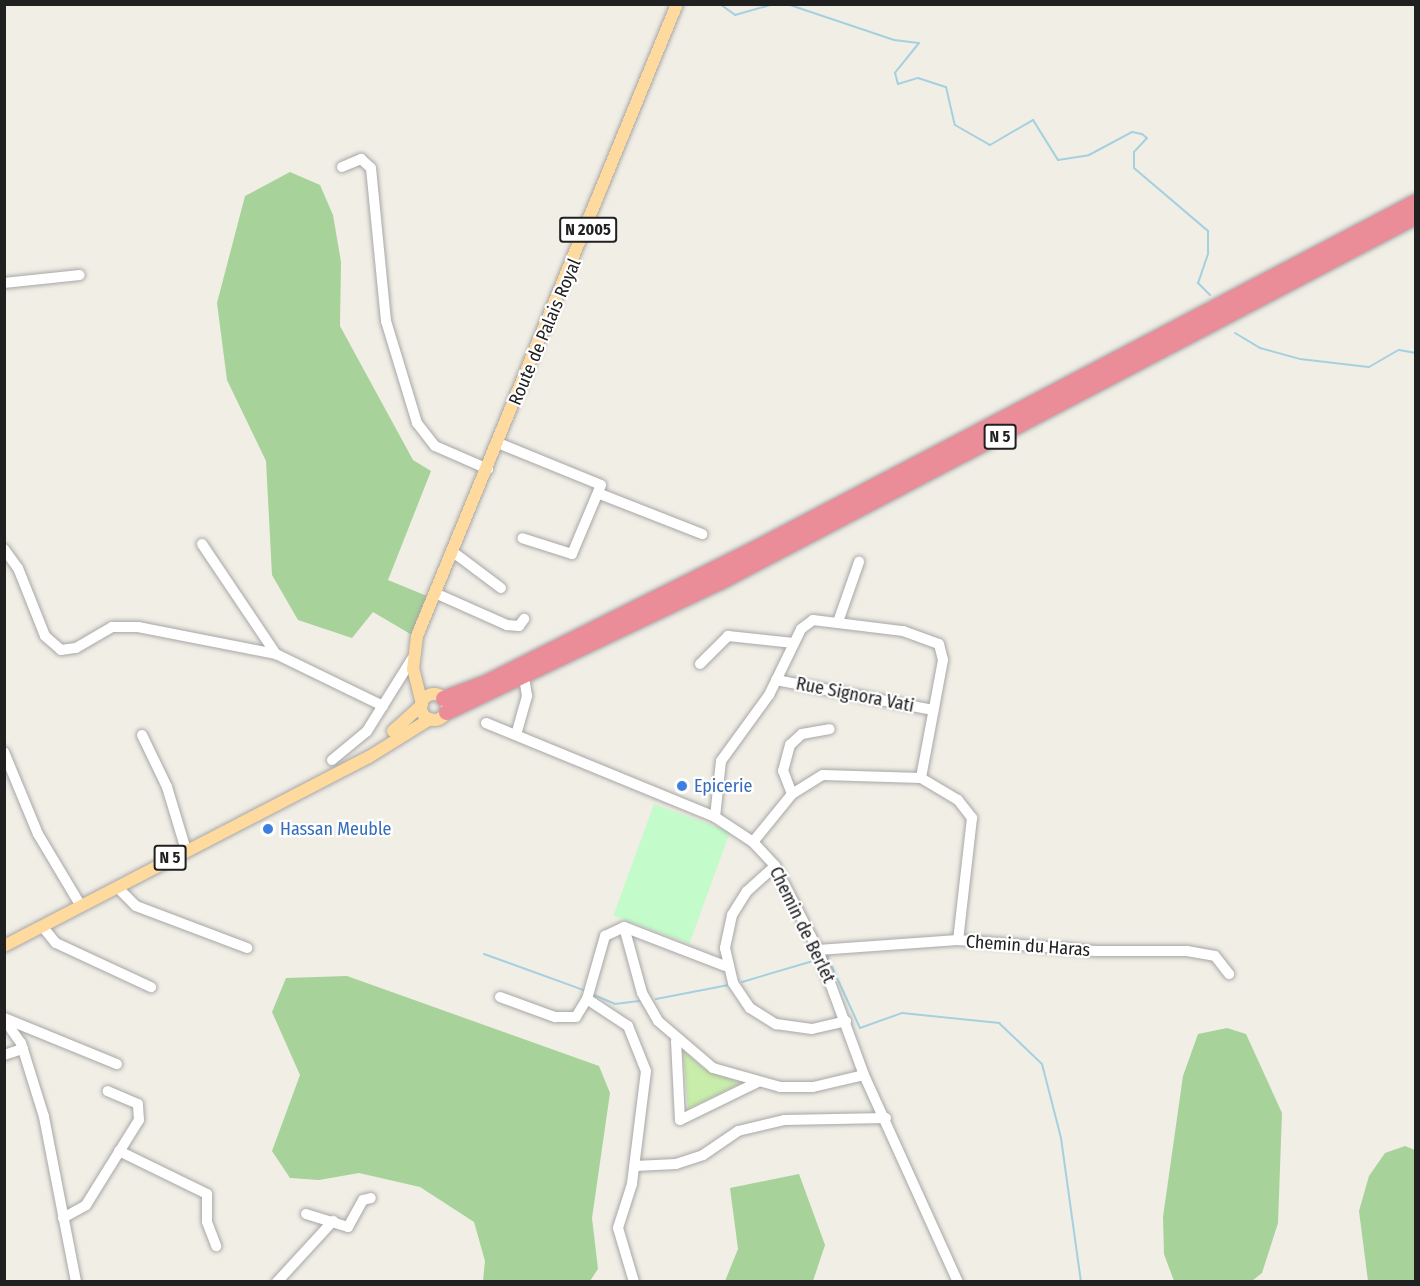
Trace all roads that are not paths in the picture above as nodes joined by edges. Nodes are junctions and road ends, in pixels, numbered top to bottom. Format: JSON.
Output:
{"nodes":[{"id":1,"x":677,"y":4,"type":"edge"},
{"id":2,"x":342,"y":167,"type":"dead end"},
{"id":3,"x":1416,"y":201,"type":"edge"},
{"id":4,"x":1416,"y":216,"type":"edge"},
{"id":5,"x":80,"y":275,"type":"dead end"},
{"id":6,"x":4,"y":283,"type":"edge"},
{"id":7,"x":498,"y":443,"type":"junction"},
{"id":8,"x":488,"y":469,"type":"junction"},
{"id":9,"x":601,"y":489,"type":"junction"},
{"id":10,"x":702,"y":534,"type":"dead end"},
{"id":11,"x":522,"y":537,"type":"dead end"},
{"id":12,"x":202,"y":544,"type":"dead end"},
{"id":13,"x":4,"y":549,"type":"edge"},
{"id":14,"x":453,"y":552,"type":"junction"},
{"id":15,"x":859,"y":562,"type":"dead end"},
{"id":16,"x":501,"y":588,"type":"dead end"},
{"id":17,"x":435,"y":593,"type":"junction"},
{"id":18,"x":524,"y":619,"type":"dead end"},
{"id":19,"x":838,"y":622,"type":"junction"},
{"id":20,"x":794,"y":643,"type":"junction"},
{"id":21,"x":276,"y":654,"type":"junction"},
{"id":22,"x":412,"y":659,"type":"junction"},
{"id":23,"x":700,"y":664,"type":"dead end"},
{"id":24,"x":524,"y":678,"type":"junction"},
{"id":25,"x":489,"y":680,"type":"junction"},
{"id":26,"x":776,"y":680,"type":"junction"},
{"id":27,"x":441,"y":701,"type":"junction"},
{"id":28,"x":422,"y":705,"type":"junction"},
{"id":29,"x":383,"y":706,"type":"junction"},
{"id":30,"x":933,"y":710,"type":"junction"},
{"id":31,"x":430,"y":719,"type":"junction"},
{"id":32,"x":486,"y":723,"type":"dead end"},
{"id":33,"x":830,"y":729,"type":"dead end"},
{"id":34,"x":141,"y":735,"type":"dead end"},
{"id":35,"x":516,"y":735,"type":"junction"},
{"id":36,"x":4,"y":752,"type":"edge"},
{"id":37,"x":332,"y":760,"type":"dead end"},
{"id":38,"x":337,"y":773,"type":"junction"},
{"id":39,"x":921,"y":778,"type":"junction"},
{"id":40,"x":792,"y":794,"type":"junction"},
{"id":41,"x":715,"y":818,"type":"junction"},
{"id":42,"x":755,"y":845,"type":"junction"},
{"id":43,"x":186,"y":850,"type":"junction"},
{"id":44,"x":775,"y":866,"type":"junction"},
{"id":45,"x":762,"y":877,"type":"junction"},
{"id":46,"x":117,"y":887,"type":"junction"},
{"id":47,"x":81,"y":906,"type":"junction"},
{"id":48,"x":42,"y":926,"type":"junction"},
{"id":49,"x":624,"y":927,"type":"junction"},
{"id":50,"x":958,"y":940,"type":"junction"},
{"id":51,"x":4,"y":946,"type":"edge"},
{"id":52,"x":247,"y":948,"type":"dead end"},
{"id":53,"x":818,"y":950,"type":"junction"},
{"id":54,"x":725,"y":966,"type":"junction"},
{"id":55,"x":1229,"y":974,"type":"dead end"},
{"id":56,"x":151,"y":987,"type":"dead end"},
{"id":57,"x":500,"y":998,"type":"dead end"},
{"id":58,"x":588,"y":999,"type":"junction"},
{"id":59,"x":4,"y":1018,"type":"edge"},
{"id":60,"x":846,"y":1021,"type":"junction"},
{"id":61,"x":676,"y":1041,"type":"junction"},
{"id":62,"x":23,"y":1049,"type":"junction"},
{"id":63,"x":4,"y":1055,"type":"edge"},
{"id":64,"x":117,"y":1064,"type":"dead end"},
{"id":65,"x":864,"y":1075,"type":"junction"},
{"id":66,"x":756,"y":1083,"type":"junction"},
{"id":67,"x":108,"y":1091,"type":"dead end"},
{"id":68,"x":886,"y":1118,"type":"junction"},
{"id":69,"x":119,"y":1151,"type":"junction"},
{"id":70,"x":635,"y":1166,"type":"junction"},
{"id":71,"x":371,"y":1198,"type":"dead end"},
{"id":72,"x":306,"y":1214,"type":"dead end"},
{"id":73,"x":63,"y":1218,"type":"junction"},
{"id":74,"x":333,"y":1221,"type":"junction"},
{"id":75,"x":216,"y":1246,"type":"dead end"},
{"id":76,"x":76,"y":1281,"type":"edge"},
{"id":77,"x":277,"y":1281,"type":"edge"},
{"id":78,"x":634,"y":1281,"type":"edge"},
{"id":79,"x":958,"y":1281,"type":"edge"}],
"edges":[{"from":1,"to":7,"type":"main road","name":"Route de Palais Royal","number":"N 2005"},
{"from":2,"to":8,"type":"street"},
{"from":3,"to":25,"type":"highway","number":"N 5"},
{"from":4,"to":24,"type":"highway","number":"N 5"},
{"from":5,"to":6,"type":"street"},
{"from":7,"to":8,"type":"main road","name":"Route de Palais Royal","number":"N 2005"},
{"from":7,"to":9,"type":"street"},
{"from":8,"to":14,"type":"main road","name":"Route de Palais Royal","number":"N 2005"},
{"from":9,"to":10,"type":"street"},
{"from":9,"to":11,"type":"street"},
{"from":12,"to":21,"type":"street"},
{"from":13,"to":21,"type":"street"},
{"from":14,"to":16,"type":"street"},
{"from":14,"to":17,"type":"main road","name":"Route de Palais Royal","number":"N 2005"},
{"from":15,"to":19,"type":"street"},
{"from":17,"to":18,"type":"street"},
{"from":17,"to":22,"type":"main road","name":"Route de Palais Royal","number":"N 2005"},
{"from":19,"to":20,"type":"street"},
{"from":19,"to":30,"type":"street"},
{"from":20,"to":23,"type":"street"},
{"from":20,"to":26,"type":"street"},
{"from":21,"to":29,"type":"street"},
{"from":22,"to":27,"type":"main road"},
{"from":22,"to":28,"type":"main road"},
{"from":22,"to":29,"type":"street"},
{"from":24,"to":25,"type":"highway"},
{"from":24,"to":27,"type":"highway","number":"N 5"},
{"from":24,"to":35,"type":"street"},
{"from":25,"to":27,"type":"highway","number":"N 5"},
{"from":26,"to":30,"type":"street","name":"Rue Signora Vati"},
{"from":26,"to":41,"type":"street"},
{"from":27,"to":28,"type":"main road","number":"N 5"},
{"from":27,"to":31,"type":"main road","number":"N 5"},
{"from":28,"to":31,"type":"main road"},
{"from":28,"to":38,"type":"main road","number":"N 5"},
{"from":29,"to":37,"type":"street"},
{"from":30,"to":39,"type":"street"},
{"from":31,"to":38,"type":"main road","number":"N 5"},
{"from":32,"to":35,"type":"street","name":"Chemin de Berlet"},
{"from":33,"to":40,"type":"street"},
{"from":34,"to":43,"type":"street"},
{"from":35,"to":41,"type":"street","name":"Chemin de Berlet"},
{"from":36,"to":47,"type":"street"},
{"from":38,"to":43,"type":"main road","number":"N 5"},
{"from":39,"to":40,"type":"street"},
{"from":39,"to":50,"type":"street"},
{"from":40,"to":42,"type":"street"},
{"from":41,"to":42,"type":"street","name":"Chemin de Berlet"},
{"from":42,"to":44,"type":"street","name":"Chemin de Berlet"},
{"from":42,"to":45,"type":"street"},
{"from":43,"to":46,"type":"main road","number":"N 5"},
{"from":44,"to":45,"type":"street"},
{"from":44,"to":53,"type":"street","name":"Chemin de Berlet"},
{"from":45,"to":54,"type":"street"},
{"from":46,"to":47,"type":"main road","number":"N 5"},
{"from":46,"to":52,"type":"street"},
{"from":47,"to":48,"type":"main road","number":"N 5"},
{"from":48,"to":51,"type":"main road","number":"N 5"},
{"from":48,"to":56,"type":"street"},
{"from":49,"to":54,"type":"street"},
{"from":49,"to":58,"type":"street"},
{"from":49,"to":61,"type":"street"},
{"from":50,"to":53,"type":"street","name":"Chemin du Haras"},
{"from":50,"to":55,"type":"street","name":"Chemin du Haras"},
{"from":53,"to":60,"type":"street","name":"Chemin de Berlet"},
{"from":54,"to":60,"type":"street"},
{"from":57,"to":58,"type":"street"},
{"from":58,"to":70,"type":"street"},
{"from":59,"to":62,"type":"street"},
{"from":59,"to":64,"type":"street"},
{"from":60,"to":65,"type":"street","name":"Chemin de Berlet"},
{"from":61,"to":66,"type":"street"},
{"from":61,"to":66,"type":"street"},
{"from":62,"to":63,"type":"street"},
{"from":62,"to":73,"type":"street"},
{"from":65,"to":66,"type":"street"},
{"from":65,"to":68,"type":"street","name":"Chemin de Berlet"},
{"from":67,"to":69,"type":"street"},
{"from":68,"to":70,"type":"street"},
{"from":68,"to":79,"type":"street","name":"Chemin de Berlet"},
{"from":69,"to":73,"type":"street"},
{"from":69,"to":75,"type":"street"},
{"from":70,"to":78,"type":"street"},
{"from":71,"to":74,"type":"street"},
{"from":72,"to":74,"type":"street"},
{"from":73,"to":76,"type":"street"},
{"from":74,"to":77,"type":"street"}]}
